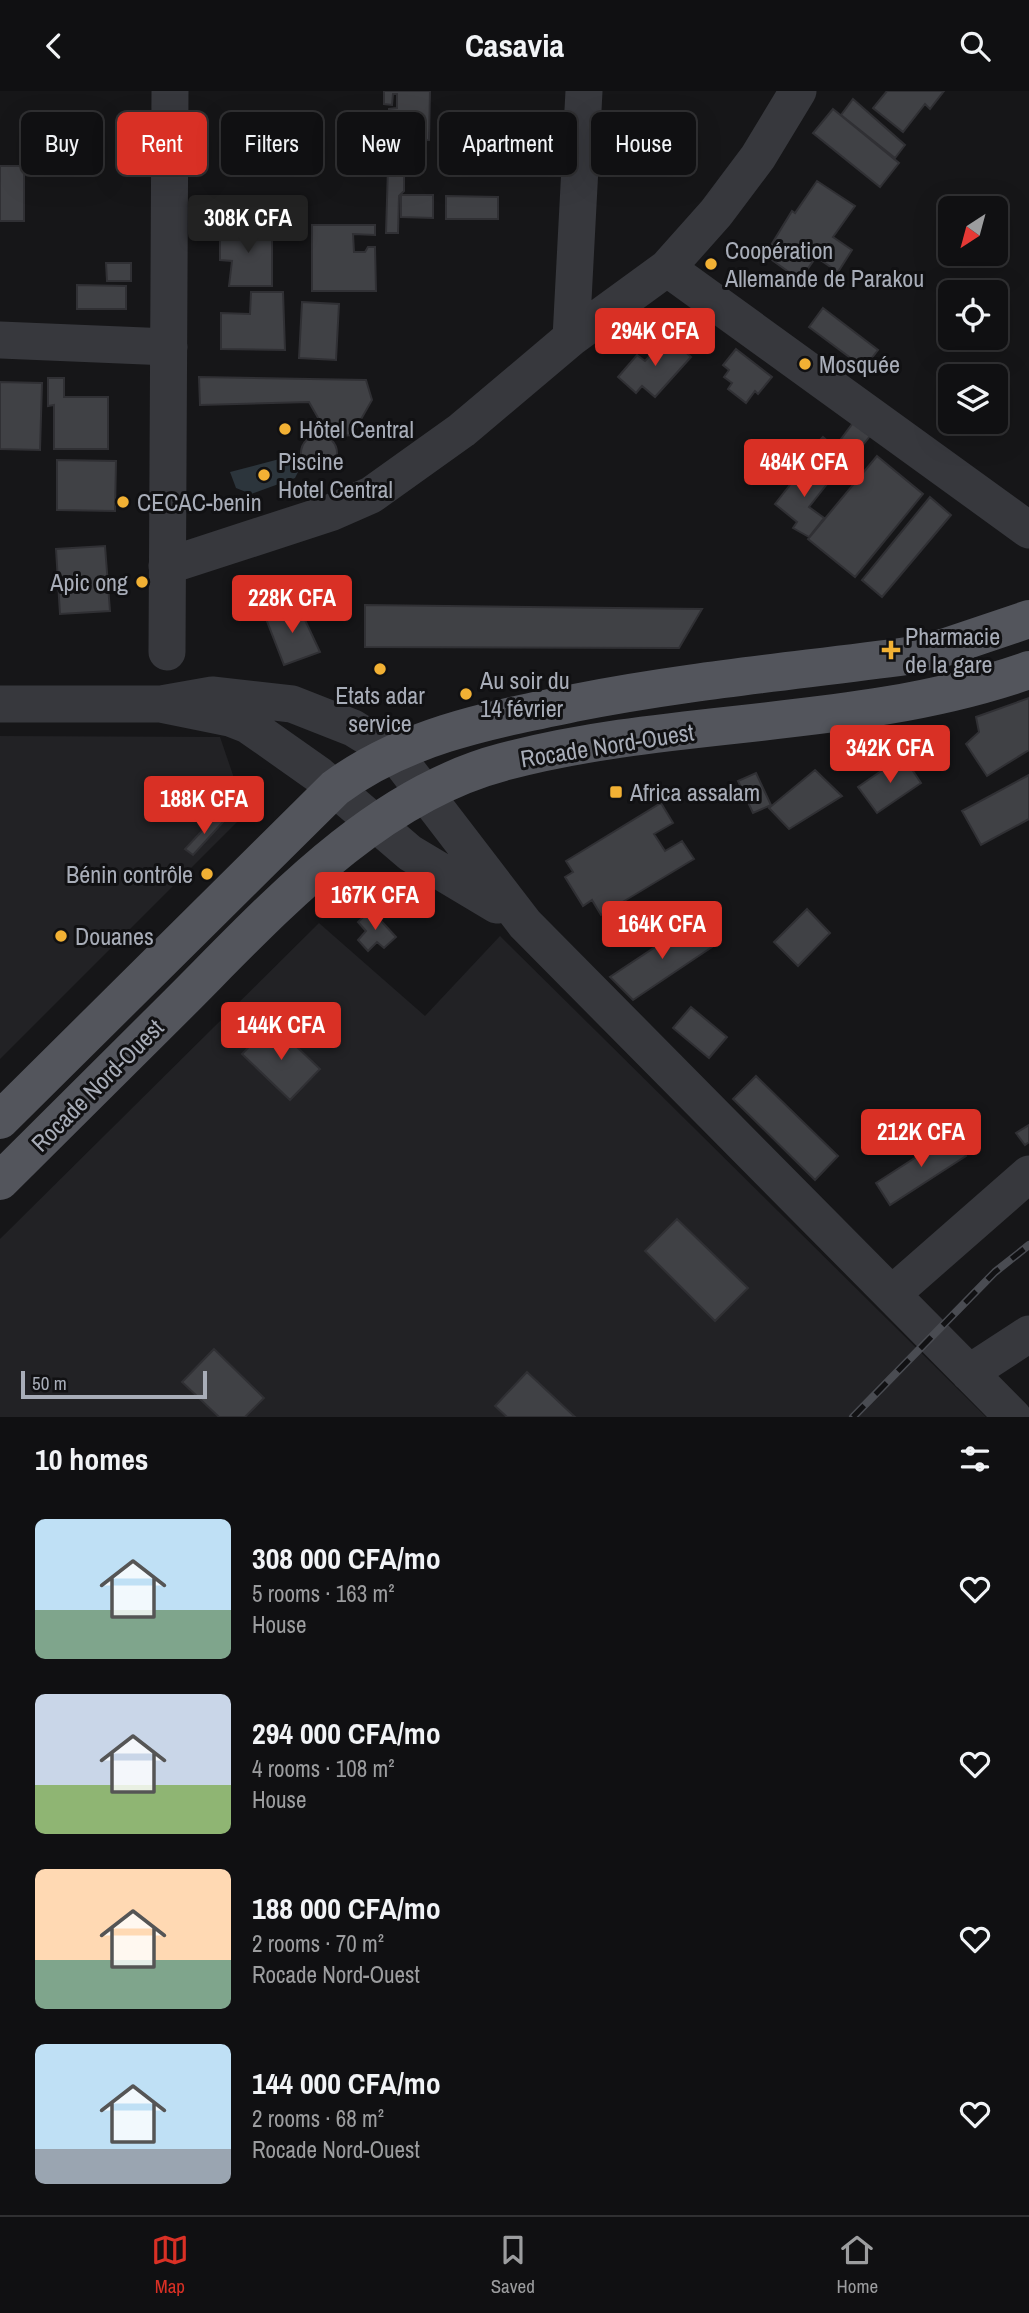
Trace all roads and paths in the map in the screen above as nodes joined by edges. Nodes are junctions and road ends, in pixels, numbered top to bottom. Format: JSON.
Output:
{"nodes":[{"id":1,"x":170,"y":91,"type":"edge"},
{"id":2,"x":584,"y":91,"type":"edge"},
{"id":3,"x":798,"y":91,"type":"edge"},
{"id":4,"x":667,"y":268,"type":"junction"},
{"id":5,"x":571,"y":338,"type":"junction"},
{"id":6,"x":0,"y":340,"type":"edge"},
{"id":7,"x":169,"y":347,"type":"junction"},
{"id":8,"x":1029,"y":530,"type":"edge"},
{"id":9,"x":167,"y":566,"type":"junction"},
{"id":10,"x":1029,"y":618,"type":"edge"},
{"id":11,"x":167,"y":652,"type":"dead end"},
{"id":12,"x":1029,"y":670,"type":"edge"},
{"id":13,"x":0,"y":703,"type":"edge"},
{"id":14,"x":161,"y":704,"type":"junction"},
{"id":15,"x":394,"y":753,"type":"junction"},
{"id":16,"x":335,"y":788,"type":"junction"},
{"id":17,"x":427,"y":792,"type":"junction"},
{"id":18,"x":376,"y":824,"type":"junction"},
{"id":19,"x":410,"y":853,"type":"junction"},
{"id":20,"x":321,"y":867,"type":"junction"},
{"id":21,"x":526,"y":924,"type":"junction"},
{"id":22,"x":0,"y":1120,"type":"edge"},
{"id":23,"x":1029,"y":1174,"type":"edge"},
{"id":24,"x":0,"y":1181,"type":"edge"},
{"id":25,"x":892,"y":1294,"type":"junction"},
{"id":26,"x":1029,"y":1334,"type":"edge"},
{"id":27,"x":969,"y":1373,"type":"junction"},
{"id":28,"x":1013,"y":1417,"type":"edge"}],
"edges":[{"from":1,"to":7,"type":"street"},
{"from":2,"to":5,"type":"street"},
{"from":3,"to":4,"type":"street"},
{"from":4,"to":5,"type":"street"},
{"from":4,"to":8,"type":"street"},
{"from":5,"to":9,"type":"street"},
{"from":6,"to":7,"type":"street"},
{"from":7,"to":9,"type":"street"},
{"from":9,"to":11,"type":"street"},
{"from":10,"to":15,"type":"main road","name":"Rocade Nord-Ouest"},
{"from":12,"to":17,"type":"main road","name":"Rocade Nord-Ouest"},
{"from":13,"to":14,"type":"street"},
{"from":14,"to":15,"type":"street"},
{"from":14,"to":16,"type":"street"},
{"from":15,"to":16,"type":"main road","name":"Rocade Nord-Ouest"},
{"from":15,"to":17,"type":"street"},
{"from":16,"to":18,"type":"street"},
{"from":16,"to":22,"type":"main road","name":"Rocade Nord-Ouest"},
{"from":17,"to":18,"type":"main road","name":"Rocade Nord-Ouest"},
{"from":17,"to":21,"type":"street"},
{"from":18,"to":19,"type":"street"},
{"from":18,"to":20,"type":"main road","name":"Rocade Nord-Ouest"},
{"from":19,"to":20,"type":"street"},
{"from":19,"to":21,"type":"street"},
{"from":20,"to":24,"type":"main road","name":"Rocade Nord-Ouest"},
{"from":21,"to":25,"type":"street"},
{"from":23,"to":25,"type":"street"},
{"from":25,"to":27,"type":"street"},
{"from":26,"to":27,"type":"street"},
{"from":27,"to":28,"type":"street"}]}
